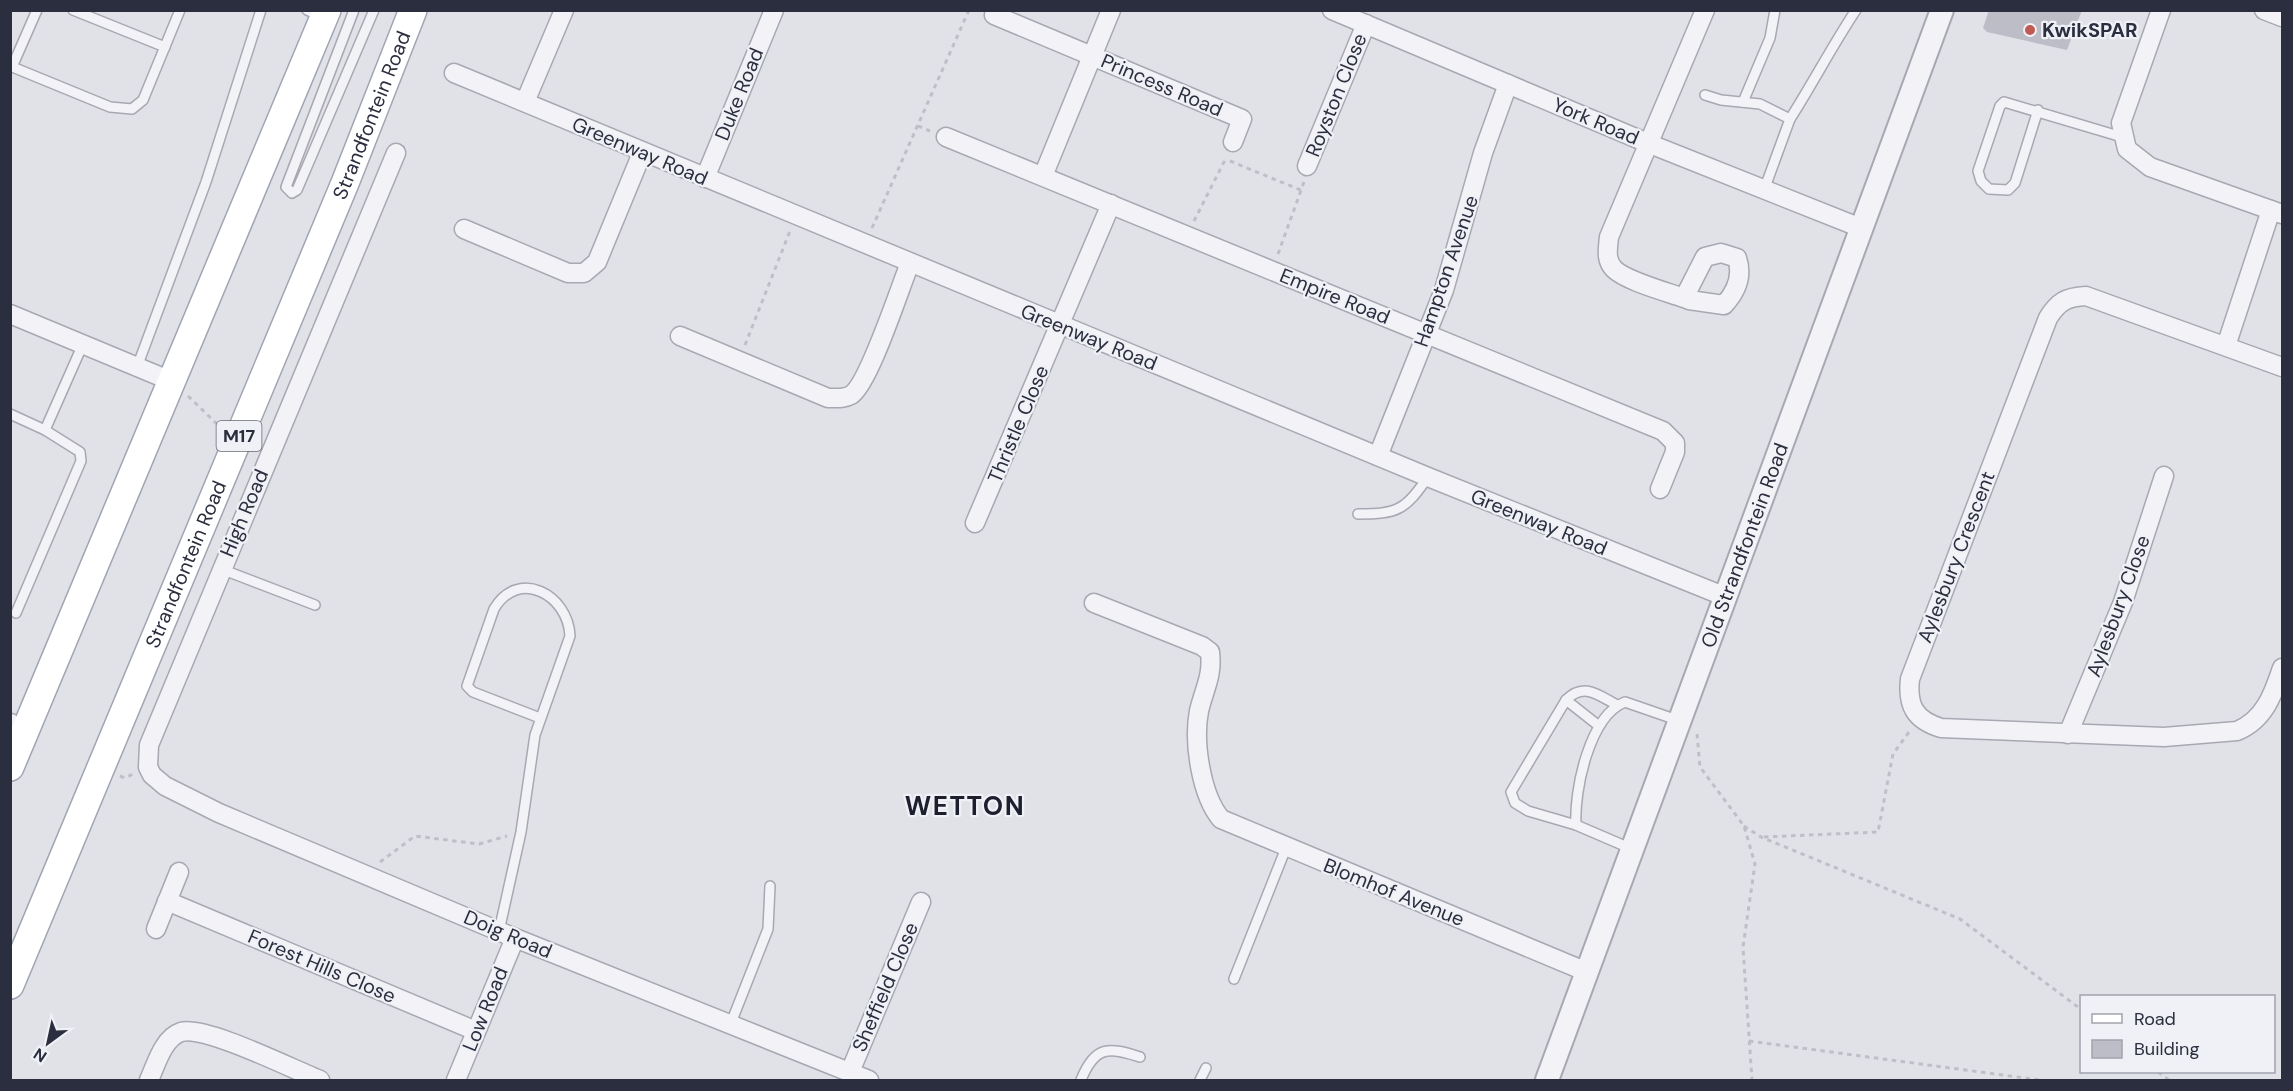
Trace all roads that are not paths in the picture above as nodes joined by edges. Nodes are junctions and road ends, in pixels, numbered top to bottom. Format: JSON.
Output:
{"nodes":[{"id":1,"x":37,"y":10,"type":"edge"},
{"id":2,"x":73,"y":10,"type":"edge"},
{"id":3,"x":180,"y":10,"type":"edge"},
{"id":4,"x":261,"y":10,"type":"edge"},
{"id":5,"x":354,"y":10,"type":"edge"},
{"id":6,"x":374,"y":10,"type":"edge"},
{"id":7,"x":413,"y":10,"type":"edge"},
{"id":8,"x":564,"y":10,"type":"edge"},
{"id":9,"x":774,"y":10,"type":"edge"},
{"id":10,"x":1111,"y":10,"type":"edge"},
{"id":11,"x":1332,"y":10,"type":"edge"},
{"id":12,"x":1705,"y":10,"type":"edge"},
{"id":13,"x":1776,"y":10,"type":"edge"},
{"id":14,"x":1856,"y":10,"type":"edge"},
{"id":15,"x":1942,"y":10,"type":"edge"},
{"id":16,"x":2160,"y":10,"type":"edge"},
{"id":17,"x":2264,"y":10,"type":"edge"},
{"id":18,"x":319,"y":13,"type":"edge"},
{"id":19,"x":994,"y":15,"type":"dead end"},
{"id":20,"x":2283,"y":17,"type":"edge"},
{"id":21,"x":1366,"y":24,"type":"junction"},
{"id":22,"x":165,"y":47,"type":"junction"},
{"id":23,"x":1092,"y":56,"type":"junction"},
{"id":24,"x":11,"y":66,"type":"edge"},
{"id":25,"x":454,"y":73,"type":"dead end"},
{"id":26,"x":1508,"y":84,"type":"junction"},
{"id":27,"x":1705,"y":95,"type":"dead end"},
{"id":28,"x":525,"y":102,"type":"junction"},
{"id":29,"x":1743,"y":102,"type":"junction"},
{"id":30,"x":2038,"y":110,"type":"junction"},
{"id":31,"x":1790,"y":119,"type":"junction"},
{"id":32,"x":946,"y":137,"type":"dead end"},
{"id":33,"x":2122,"y":137,"type":"junction"},
{"id":34,"x":1650,"y":144,"type":"junction"},
{"id":35,"x":1229,"y":150,"type":"road end"},
{"id":36,"x":396,"y":153,"type":"dead end"},
{"id":37,"x":642,"y":153,"type":"junction"},
{"id":38,"x":1307,"y":166,"type":"dead end"},
{"id":39,"x":1043,"y":176,"type":"junction"},
{"id":40,"x":705,"y":178,"type":"junction"},
{"id":41,"x":1764,"y":190,"type":"junction"},
{"id":42,"x":1111,"y":204,"type":"junction"},
{"id":43,"x":2277,"y":212,"type":"edge"},
{"id":44,"x":1861,"y":228,"type":"junction"},
{"id":45,"x":464,"y":229,"type":"dead end"},
{"id":46,"x":910,"y":263,"type":"junction"},
{"id":47,"x":1684,"y":298,"type":"dead end"},
{"id":48,"x":10,"y":314,"type":"edge"},
{"id":49,"x":1061,"y":325,"type":"junction"},
{"id":50,"x":1426,"y":333,"type":"junction"},
{"id":51,"x":680,"y":336,"type":"dead end"},
{"id":52,"x":83,"y":344,"type":"junction"},
{"id":53,"x":2226,"y":346,"type":"junction"},
{"id":54,"x":137,"y":367,"type":"junction"},
{"id":55,"x":2283,"y":367,"type":"edge"},
{"id":56,"x":171,"y":381,"type":"junction"},
{"id":57,"x":10,"y":414,"type":"edge"},
{"id":58,"x":45,"y":430,"type":"junction"},
{"id":59,"x":1378,"y":456,"type":"junction"},
{"id":60,"x":2164,"y":476,"type":"dead end"},
{"id":61,"x":1428,"y":477,"type":"junction"},
{"id":62,"x":1660,"y":489,"type":"dead end"},
{"id":63,"x":1358,"y":514,"type":"dead end"},
{"id":64,"x":975,"y":523,"type":"dead end"},
{"id":65,"x":221,"y":569,"type":"junction"},
{"id":66,"x":1726,"y":597,"type":"junction"},
{"id":67,"x":1094,"y":603,"type":"dead end"},
{"id":68,"x":315,"y":605,"type":"dead end"},
{"id":69,"x":16,"y":613,"type":"dead end"},
{"id":70,"x":2283,"y":668,"type":"edge"},
{"id":71,"x":1566,"y":700,"type":"junction"},
{"id":72,"x":1617,"y":705,"type":"junction"},
{"id":73,"x":540,"y":718,"type":"junction"},
{"id":74,"x":1688,"y":723,"type":"junction"},
{"id":75,"x":1599,"y":726,"type":"junction"},
{"id":76,"x":2068,"y":734,"type":"junction"},
{"id":77,"x":10,"y":767,"type":"edge"},
{"id":78,"x":152,"y":775,"type":"joint"},
{"id":79,"x":1576,"y":825,"type":"junction"},
{"id":80,"x":1286,"y":848,"type":"junction"},
{"id":81,"x":1632,"y":849,"type":"junction"},
{"id":82,"x":179,"y":872,"type":"dead end"},
{"id":83,"x":770,"y":886,"type":"dead end"},
{"id":84,"x":167,"y":901,"type":"junction"},
{"id":85,"x":921,"y":902,"type":"dead end"},
{"id":86,"x":156,"y":929,"type":"dead end"},
{"id":87,"x":507,"y":934,"type":"junction"},
{"id":88,"x":1587,"y":972,"type":"junction"},
{"id":89,"x":1234,"y":979,"type":"dead end"},
{"id":90,"x":10,"y":985,"type":"edge"},
{"id":91,"x":731,"y":1023,"type":"junction"},
{"id":92,"x":476,"y":1031,"type":"junction"},
{"id":93,"x":1140,"y":1057,"type":"dead end"},
{"id":94,"x":1206,"y":1068,"type":"dead end"},
{"id":95,"x":850,"y":1072,"type":"junction"},
{"id":96,"x":149,"y":1080,"type":"edge"},
{"id":97,"x":320,"y":1080,"type":"edge"},
{"id":98,"x":456,"y":1080,"type":"edge"},
{"id":99,"x":869,"y":1080,"type":"edge"},
{"id":100,"x":1081,"y":1080,"type":"edge"},
{"id":101,"x":1200,"y":1080,"type":"edge"},
{"id":102,"x":1547,"y":1080,"type":"edge"}],
"edges":[{"from":1,"to":24,"type":"lane"},
{"from":2,"to":22,"type":"lane"},
{"from":3,"to":22,"type":"lane"},
{"from":4,"to":54,"type":"lane"},
{"from":5,"to":6,"type":"lane"},
{"from":7,"to":90,"type":"main road","name":"Strandfontein Road","number":"M17"},
{"from":8,"to":28,"type":"street"},
{"from":9,"to":40,"type":"street","name":"Duke Road"},
{"from":10,"to":23,"type":"street"},
{"from":11,"to":21,"type":"street","name":"York Road"},
{"from":12,"to":34,"type":"street"},
{"from":13,"to":29,"type":"lane"},
{"from":14,"to":31,"type":"lane"},
{"from":15,"to":44,"type":"street","name":"Old Strandfontein Road"},
{"from":16,"to":33,"type":"street"},
{"from":17,"to":20,"type":"street"},
{"from":18,"to":56,"type":"main road"},
{"from":19,"to":23,"type":"street"},
{"from":21,"to":26,"type":"street","name":"York Road"},
{"from":21,"to":38,"type":"street","name":"Royston Close"},
{"from":22,"to":24,"type":"lane"},
{"from":23,"to":35,"type":"street","name":"Princess Road"},
{"from":23,"to":39,"type":"street"},
{"from":25,"to":28,"type":"street","name":"Greenway Road"},
{"from":26,"to":34,"type":"street","name":"York Road"},
{"from":26,"to":50,"type":"street","name":"Hampton Avenue"},
{"from":27,"to":29,"type":"lane"},
{"from":28,"to":37,"type":"street","name":"Greenway Road"},
{"from":29,"to":31,"type":"lane"},
{"from":30,"to":30,"type":"lane"},
{"from":30,"to":33,"type":"lane"},
{"from":31,"to":41,"type":"lane"},
{"from":32,"to":39,"type":"street","name":"Empire Road"},
{"from":33,"to":43,"type":"street"},
{"from":34,"to":41,"type":"street","name":"York Road"},
{"from":34,"to":47,"type":"street"},
{"from":36,"to":65,"type":"street","name":"High Road"},
{"from":37,"to":40,"type":"street","name":"Greenway Road"},
{"from":37,"to":45,"type":"street"},
{"from":39,"to":42,"type":"street","name":"Empire Road"},
{"from":40,"to":46,"type":"street","name":"Greenway Road"},
{"from":41,"to":44,"type":"street","name":"York Road"},
{"from":42,"to":49,"type":"street","name":"Thristle Close"},
{"from":42,"to":50,"type":"street","name":"Empire Road"},
{"from":43,"to":53,"type":"street"},
{"from":44,"to":66,"type":"street","name":"Old Strandfontein Road"},
{"from":46,"to":49,"type":"street","name":"Greenway Road"},
{"from":46,"to":51,"type":"street"},
{"from":48,"to":52,"type":"street"},
{"from":49,"to":59,"type":"street","name":"Greenway Road"},
{"from":49,"to":64,"type":"street","name":"Thristle Close"},
{"from":50,"to":59,"type":"street","name":"Hampton Avenue"},
{"from":50,"to":62,"type":"street","name":"Empire Road"},
{"from":52,"to":54,"type":"street"},
{"from":52,"to":58,"type":"lane"},
{"from":53,"to":55,"type":"street","name":"Aylesbury Crescent"},
{"from":53,"to":76,"type":"street","name":"Aylesbury Crescent"},
{"from":54,"to":56,"type":"street"},
{"from":56,"to":77,"type":"main road"},
{"from":57,"to":58,"type":"lane"},
{"from":58,"to":69,"type":"lane"},
{"from":59,"to":61,"type":"street","name":"Greenway Road"},
{"from":60,"to":76,"type":"street","name":"Aylesbury Close"},
{"from":61,"to":63,"type":"lane"},
{"from":61,"to":66,"type":"street","name":"Greenway Road"},
{"from":65,"to":68,"type":"lane"},
{"from":65,"to":78,"type":"street","name":"High Road"},
{"from":66,"to":74,"type":"street","name":"Old Strandfontein Road"},
{"from":67,"to":80,"type":"street","name":"Blomhof Avenue"},
{"from":70,"to":76,"type":"street"},
{"from":71,"to":72,"type":"lane"},
{"from":71,"to":75,"type":"lane"},
{"from":71,"to":79,"type":"lane"},
{"from":72,"to":74,"type":"lane"},
{"from":72,"to":75,"type":"lane"},
{"from":73,"to":73,"type":"lane"},
{"from":73,"to":87,"type":"lane"},
{"from":74,"to":81,"type":"street","name":"Old Strandfontein Road"},
{"from":75,"to":79,"type":"lane"},
{"from":78,"to":87,"type":"street","name":"Doig Road"},
{"from":79,"to":81,"type":"lane"},
{"from":80,"to":88,"type":"street","name":"Blomhof Avenue"},
{"from":80,"to":89,"type":"lane"},
{"from":81,"to":88,"type":"street","name":"Old Strandfontein Road"},
{"from":82,"to":84,"type":"street"},
{"from":83,"to":91,"type":"lane"},
{"from":84,"to":86,"type":"street"},
{"from":84,"to":92,"type":"street","name":"Forest Hills Close"},
{"from":85,"to":95,"type":"street","name":"Sheffield Close"},
{"from":87,"to":91,"type":"street","name":"Doig Road"},
{"from":87,"to":92,"type":"street","name":"Low Road"},
{"from":88,"to":102,"type":"street","name":"Old Strandfontein Road"},
{"from":91,"to":95,"type":"street","name":"Doig Road"},
{"from":92,"to":98,"type":"street","name":"Low Road"},
{"from":93,"to":100,"type":"lane"},
{"from":94,"to":101,"type":"lane"},
{"from":95,"to":99,"type":"street","name":"Doig Road"},
{"from":96,"to":97,"type":"street"}]}
